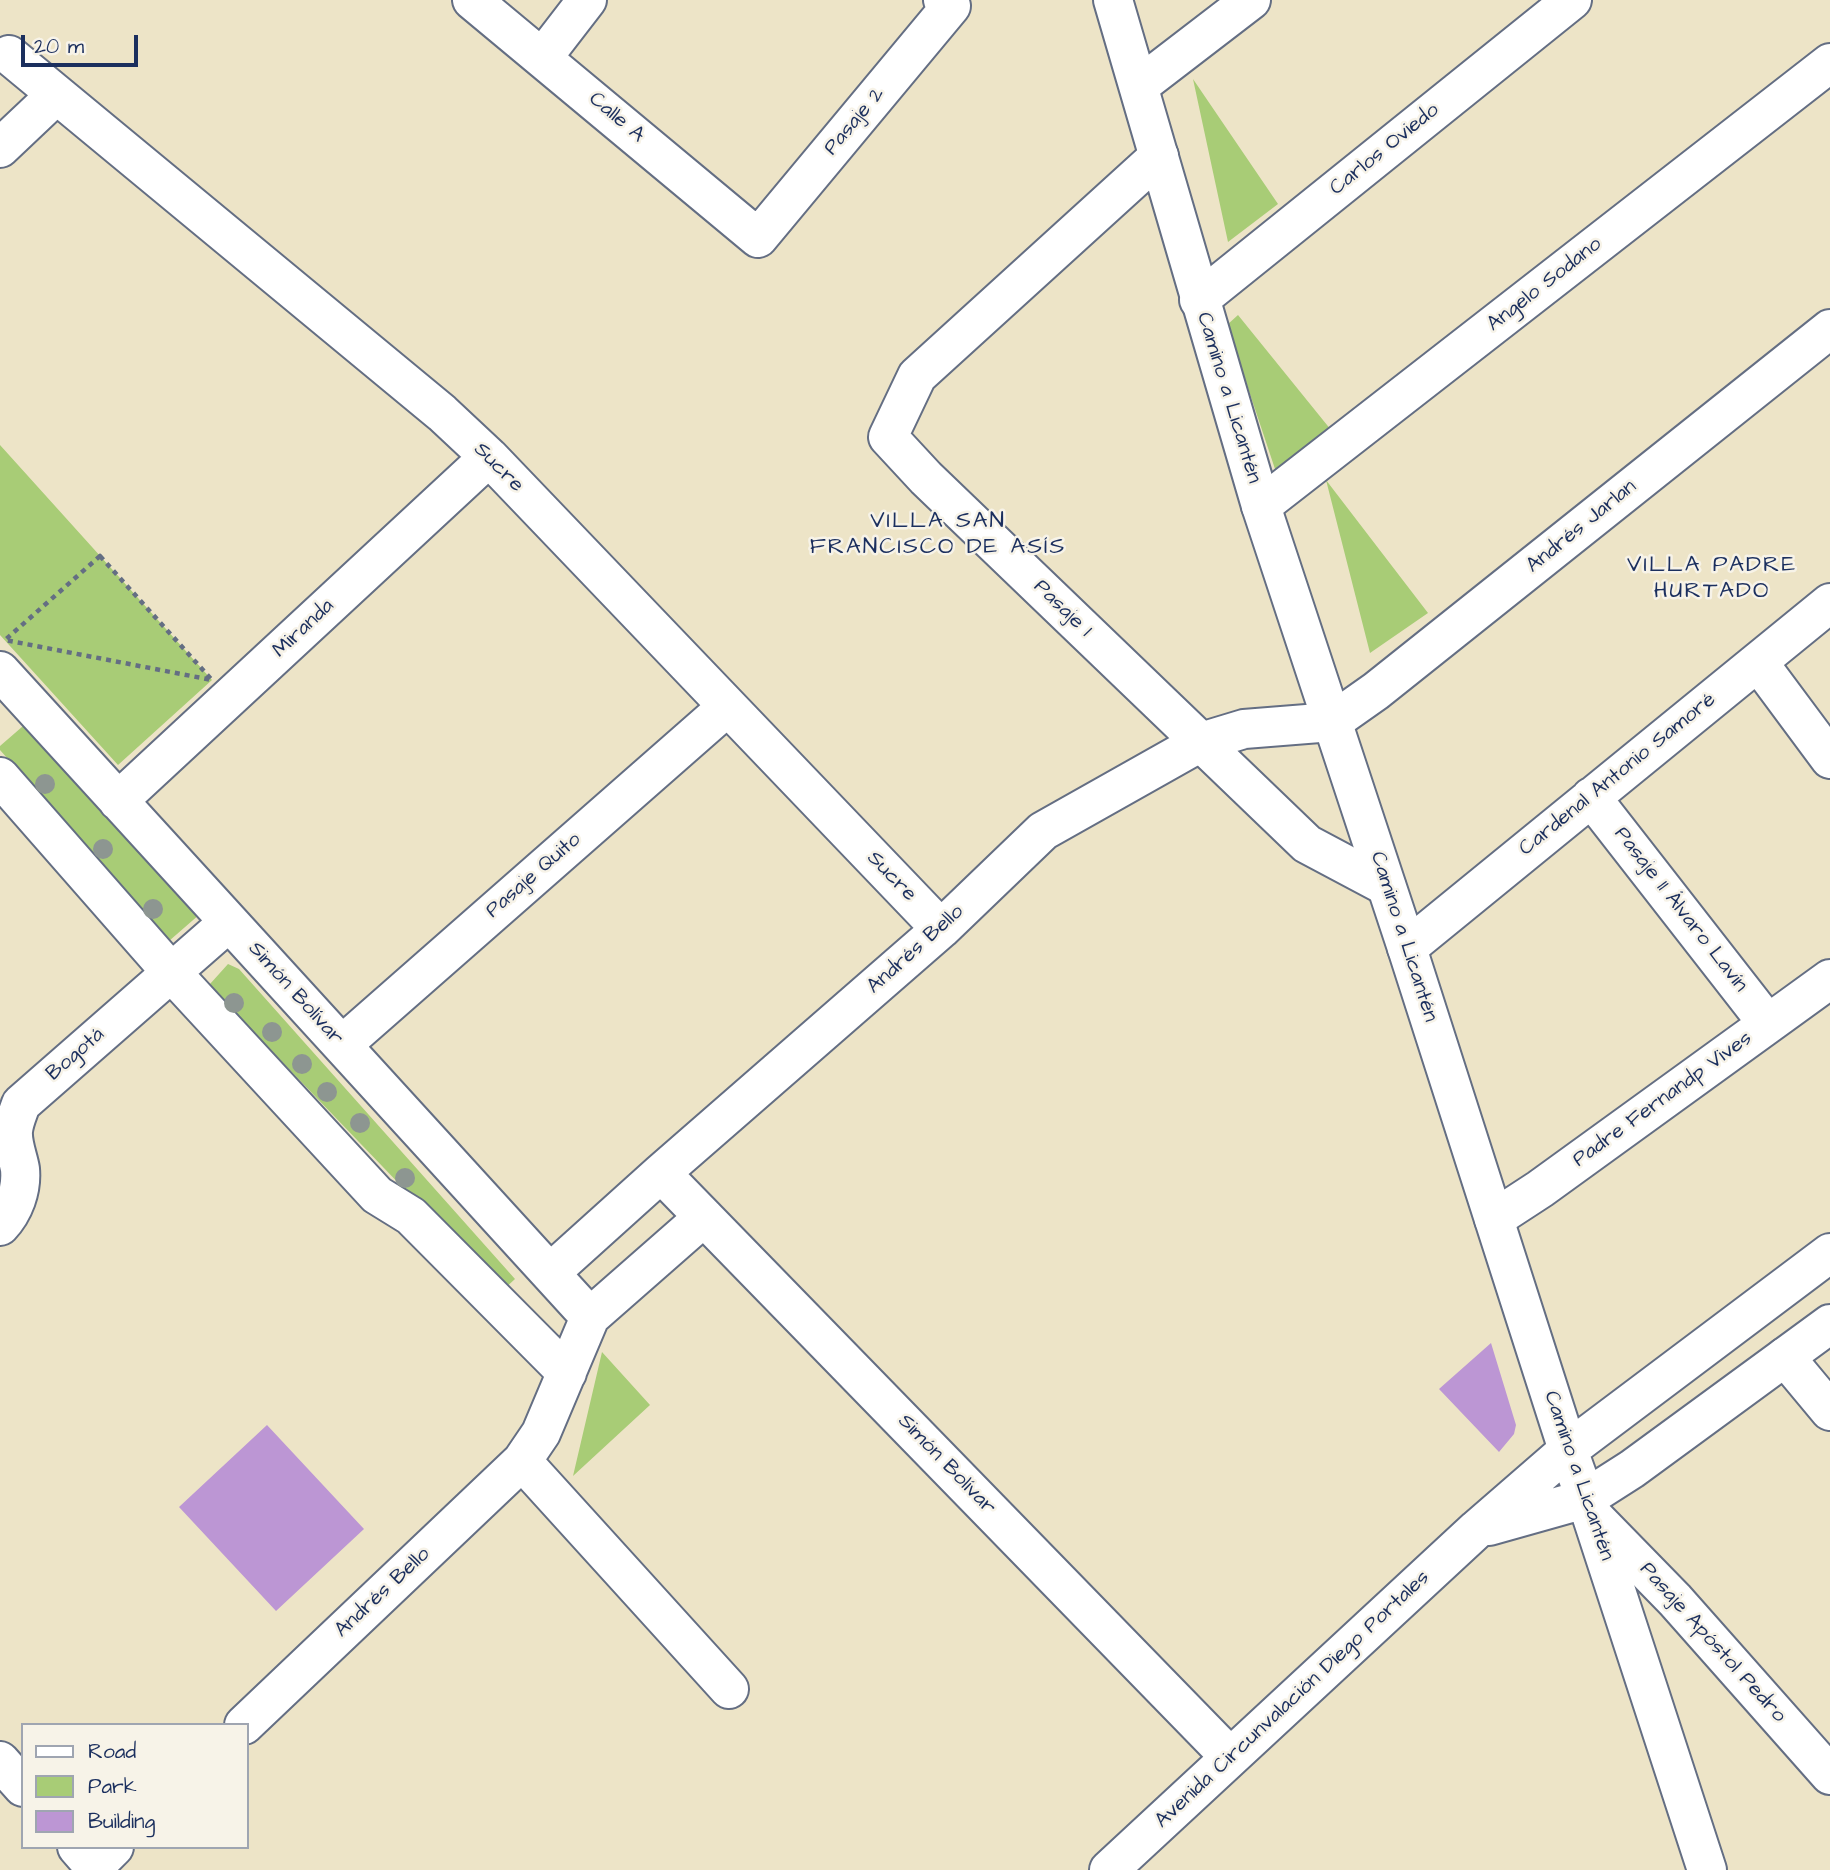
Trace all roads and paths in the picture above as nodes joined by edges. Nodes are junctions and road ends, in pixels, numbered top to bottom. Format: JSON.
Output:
{"nodes":[{"id":1,"x":472,"y":0,"type":"edge"},
{"id":2,"x":587,"y":0,"type":"edge"},
{"id":3,"x":1112,"y":0,"type":"edge"},
{"id":4,"x":1251,"y":0,"type":"edge"},
{"id":5,"x":1572,"y":0,"type":"edge"},
{"id":6,"x":947,"y":3,"type":"edge"},
{"id":7,"x":9,"y":55,"type":"dead end"},
{"id":8,"x":543,"y":57,"type":"junction"},
{"id":9,"x":1830,"y":63,"type":"edge"},
{"id":10,"x":1139,"y":86,"type":"junction"},
{"id":11,"x":56,"y":95,"type":"junction"},
{"id":12,"x":0,"y":148,"type":"edge"},
{"id":13,"x":1159,"y":156,"type":"junction"},
{"id":14,"x":758,"y":239,"type":"joint"},
{"id":15,"x":1199,"y":300,"type":"junction"},
{"id":16,"x":1830,"y":329,"type":"edge"},
{"id":17,"x":489,"y":457,"type":"junction"},
{"id":18,"x":1261,"y":506,"type":"junction"},
{"id":19,"x":1830,"y":603,"type":"edge"},
{"id":20,"x":1758,"y":662,"type":"junction"},
{"id":21,"x":212,"y":680,"type":"joint"},
{"id":22,"x":4,"y":683,"type":"edge"},
{"id":23,"x":727,"y":707,"type":"junction"},
{"id":24,"x":1332,"y":722,"type":"junction"},
{"id":25,"x":1201,"y":743,"type":"junction"},
{"id":26,"x":1830,"y":759,"type":"edge"},
{"id":27,"x":0,"y":777,"type":"edge"},
{"id":28,"x":1591,"y":797,"type":"junction"},
{"id":29,"x":118,"y":801,"type":"junction"},
{"id":30,"x":1386,"y":886,"type":"junction"},
{"id":31,"x":229,"y":922,"type":"junction"},
{"id":32,"x":942,"y":929,"type":"junction"},
{"id":33,"x":1407,"y":948,"type":"junction"},
{"id":34,"x":171,"y":972,"type":"junction"},
{"id":35,"x":1830,"y":979,"type":"edge"},
{"id":36,"x":1768,"y":1024,"type":"junction"},
{"id":37,"x":342,"y":1045,"type":"junction"},
{"id":38,"x":661,"y":1173,"type":"junction"},
{"id":39,"x":704,"y":1217,"type":"junction"},
{"id":40,"x":1494,"y":1219,"type":"junction"},
{"id":41,"x":0,"y":1226,"type":"edge"},
{"id":42,"x":1830,"y":1253,"type":"edge"},
{"id":43,"x":551,"y":1273,"type":"junction"},
{"id":44,"x":590,"y":1317,"type":"junction"},
{"id":45,"x":1830,"y":1324,"type":"edge"},
{"id":46,"x":1785,"y":1357,"type":"junction"},
{"id":47,"x":567,"y":1373,"type":"junction"},
{"id":48,"x":1830,"y":1410,"type":"edge"},
{"id":49,"x":1568,"y":1450,"type":"junction"},
{"id":50,"x":522,"y":1461,"type":"junction"},
{"id":51,"x":1588,"y":1506,"type":"junction"},
{"id":52,"x":1477,"y":1530,"type":"junction"},
{"id":53,"x":729,"y":1689,"type":"dead end"},
{"id":54,"x":246,"y":1723,"type":"edge"},
{"id":55,"x":1230,"y":1758,"type":"junction"},
{"id":56,"x":0,"y":1761,"type":"edge"},
{"id":57,"x":1830,"y":1776,"type":"edge"},
{"id":58,"x":21,"y":1785,"type":"edge"},
{"id":59,"x":1109,"y":1870,"type":"edge"},
{"id":60,"x":1707,"y":1870,"type":"edge"}],
"edges":[{"from":1,"to":8,"type":"street","name":"Calle A"},
{"from":2,"to":8,"type":"street"},
{"from":3,"to":10,"type":"street","name":"Camino a Licantén"},
{"from":4,"to":10,"type":"street"},
{"from":5,"to":15,"type":"street","name":"Carlos Oviedo"},
{"from":6,"to":14,"type":"street","name":"Pasaje 2"},
{"from":7,"to":11,"type":"street","name":"Sucre"},
{"from":8,"to":14,"type":"street","name":"Calle A"},
{"from":9,"to":18,"type":"street","name":"Angelo Sodano"},
{"from":10,"to":13,"type":"street","name":"Camino a Licantén"},
{"from":11,"to":12,"type":"street"},
{"from":11,"to":17,"type":"street","name":"Sucre"},
{"from":13,"to":15,"type":"street","name":"Camino a Licantén"},
{"from":13,"to":25,"type":"street","name":"Pasaje 1"},
{"from":15,"to":18,"type":"street","name":"Camino a Licantén"},
{"from":16,"to":24,"type":"street","name":"Andrés Jarlan"},
{"from":17,"to":23,"type":"street","name":"Sucre"},
{"from":17,"to":29,"type":"street","name":"Miranda"},
{"from":18,"to":24,"type":"street","name":"Camino a Licantén"},
{"from":19,"to":20,"type":"street","name":"Cardenal Antonio Samoré"},
{"from":20,"to":26,"type":"street"},
{"from":20,"to":28,"type":"street","name":"Cardenal Antonio Samoré"},
{"from":21,"to":21,"type":"path"},
{"from":22,"to":29,"type":"street","name":"Simón Bolívar"},
{"from":23,"to":32,"type":"street","name":"Sucre"},
{"from":23,"to":37,"type":"street","name":"Pasaje Quito"},
{"from":24,"to":25,"type":"street","name":"Andrés Bello"},
{"from":24,"to":30,"type":"street","name":"Camino a Licantén"},
{"from":25,"to":30,"type":"street","name":"Pasaje 1"},
{"from":25,"to":32,"type":"street","name":"Andrés Bello"},
{"from":27,"to":34,"type":"street"},
{"from":28,"to":33,"type":"street","name":"Cardenal Antonio Samoré"},
{"from":28,"to":36,"type":"street","name":"Pasaje 11 Álvaro Lavín"},
{"from":29,"to":31,"type":"street","name":"Simón Bolívar"},
{"from":30,"to":33,"type":"street","name":"Camino a Licantén"},
{"from":31,"to":34,"type":"street","name":"Bogotá"},
{"from":31,"to":37,"type":"street","name":"Simón Bolívar"},
{"from":32,"to":38,"type":"street","name":"Andrés Bello"},
{"from":33,"to":40,"type":"street","name":"Camino a Licantén"},
{"from":34,"to":41,"type":"street","name":"Bogotá"},
{"from":34,"to":47,"type":"street"},
{"from":35,"to":36,"type":"street","name":"Padre Fernandp Vives"},
{"from":36,"to":40,"type":"street","name":"Padre Fernandp Vives"},
{"from":37,"to":43,"type":"street","name":"Simón Bolívar"},
{"from":38,"to":39,"type":"street","name":"Simón Bolívar"},
{"from":38,"to":43,"type":"street","name":"Andrés Bello"},
{"from":39,"to":44,"type":"street","name":"Andrés Bello"},
{"from":39,"to":55,"type":"street","name":"Simón Bolívar"},
{"from":40,"to":49,"type":"street","name":"Camino a Licantén"},
{"from":42,"to":49,"type":"street","name":"Avenida Circunvalación Diego Portales"},
{"from":43,"to":44,"type":"street","name":"Simón Bolívar"},
{"from":44,"to":47,"type":"street","name":"Andrés Bello"},
{"from":45,"to":46,"type":"street","name":"Avenida Circunvalación Diego Portales"},
{"from":46,"to":48,"type":"street"},
{"from":46,"to":51,"type":"street","name":"Avenida Circunvalación Diego Portales"},
{"from":47,"to":50,"type":"street","name":"Andrés Bello"},
{"from":49,"to":51,"type":"street","name":"Camino a Licantén"},
{"from":49,"to":52,"type":"street","name":"Avenida Circunvalación Diego Portales"},
{"from":50,"to":53,"type":"street"},
{"from":50,"to":54,"type":"street","name":"Andrés Bello"},
{"from":51,"to":52,"type":"street","name":"Avenida Circunvalación Diego Portales"},
{"from":51,"to":57,"type":"street","name":"Pasaje Apóstol Pedro"},
{"from":51,"to":60,"type":"street","name":"Camino a Licantén"},
{"from":52,"to":55,"type":"street","name":"Avenida Circunvalación Diego Portales"},
{"from":55,"to":59,"type":"street","name":"Avenida Circunvalación Diego Portales"},
{"from":56,"to":58,"type":"street"}]}
